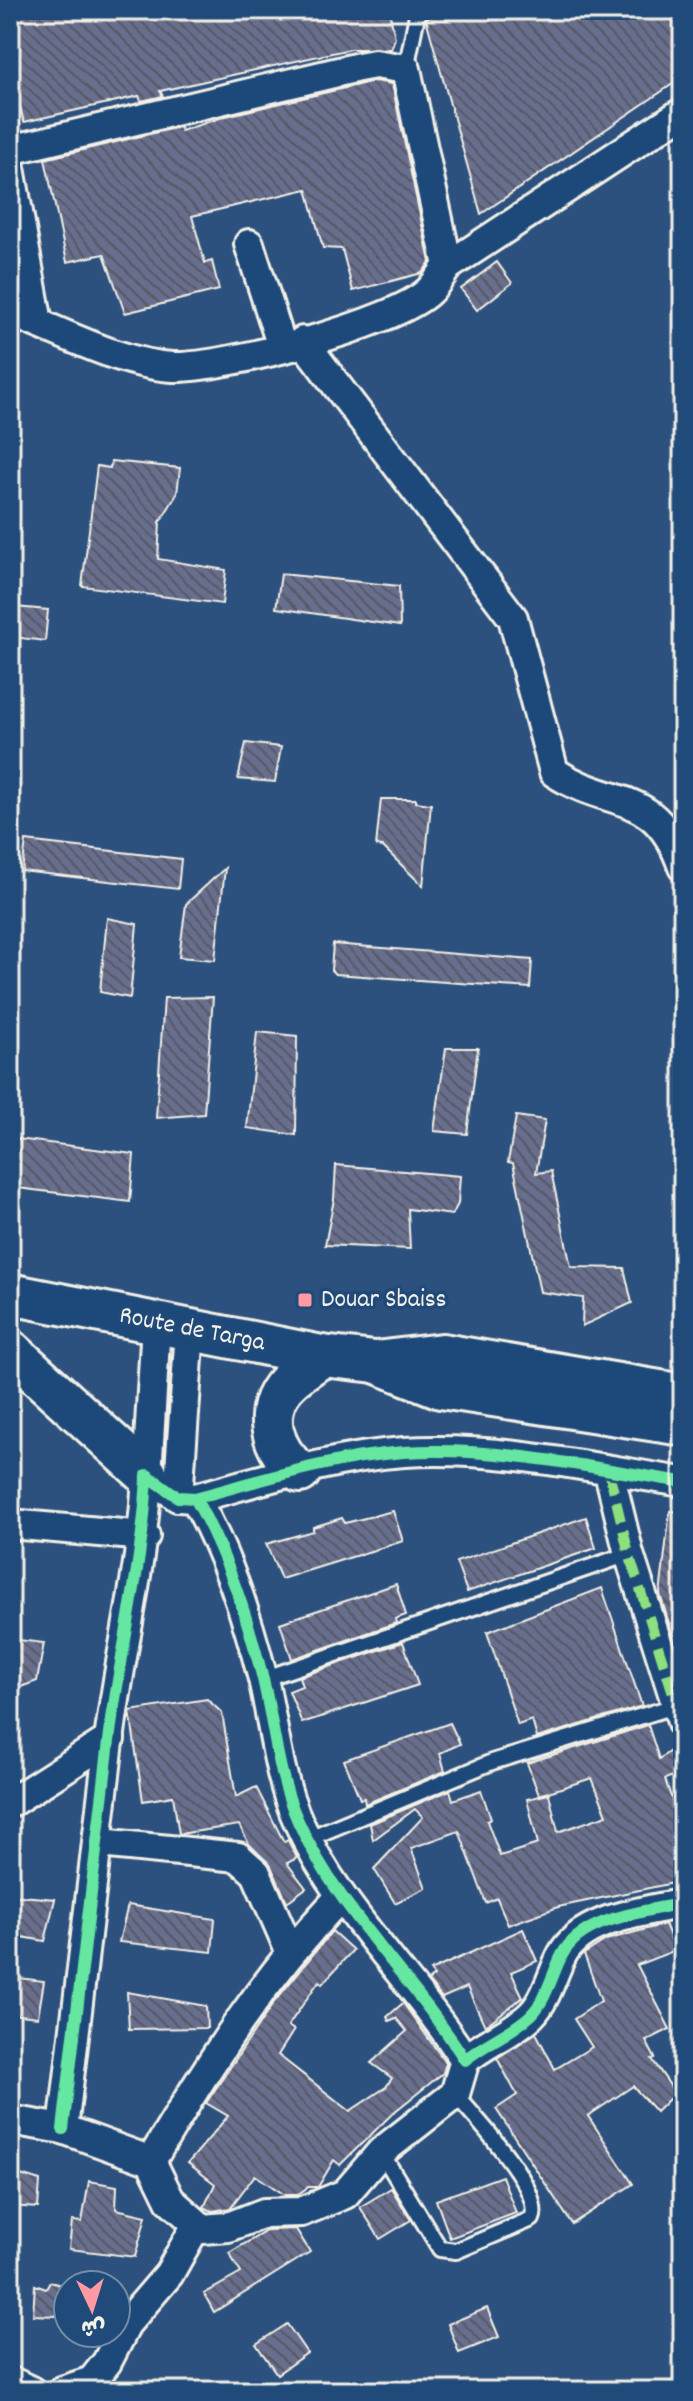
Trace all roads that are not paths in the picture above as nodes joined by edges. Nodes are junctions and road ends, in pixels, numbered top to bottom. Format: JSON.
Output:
{"nodes":[{"id":1,"x":418,"y":10,"type":"edge"},
{"id":2,"x":406,"y":69,"type":"junction"},
{"id":3,"x":683,"y":112,"type":"edge"},
{"id":4,"x":10,"y":150,"type":"edge"},
{"id":5,"x":10,"y":168,"type":"edge"},
{"id":6,"x":249,"y":244,"type":"dead end"},
{"id":7,"x":448,"y":266,"type":"junction"},
{"id":8,"x":10,"y":312,"type":"edge"},
{"id":9,"x":38,"y":323,"type":"junction"},
{"id":10,"x":292,"y":344,"type":"junction"},
{"id":11,"x":683,"y":867,"type":"edge"},
{"id":12,"x":10,"y":1294,"type":"edge"},
{"id":13,"x":173,"y":1327,"type":"junction"},
{"id":14,"x":10,"y":1350,"type":"edge"},
{"id":15,"x":322,"y":1356,"type":"junction"},
{"id":16,"x":375,"y":1362,"type":"junction"},
{"id":17,"x":683,"y":1395,"type":"edge"},
{"id":18,"x":683,"y":1425,"type":"edge"},
{"id":19,"x":300,"y":1472,"type":"junction"},
{"id":20,"x":609,"y":1472,"type":"junction"},
{"id":21,"x":683,"y":1482,"type":"edge"},
{"id":22,"x":173,"y":1490,"type":"junction"},
{"id":23,"x":10,"y":1524,"type":"edge"},
{"id":24,"x":145,"y":1536,"type":"junction"},
{"id":25,"x":629,"y":1554,"type":"junction"},
{"id":26,"x":263,"y":1679,"type":"junction"},
{"id":27,"x":681,"y":1715,"type":"edge"},
{"id":28,"x":110,"y":1739,"type":"junction"},
{"id":29,"x":10,"y":1803,"type":"edge"},
{"id":30,"x":307,"y":1839,"type":"junction"},
{"id":31,"x":100,"y":1843,"type":"junction"},
{"id":32,"x":340,"y":1897,"type":"junction"},
{"id":33,"x":683,"y":1903,"type":"edge"},
{"id":34,"x":290,"y":1951,"type":"junction"},
{"id":35,"x":465,"y":2060,"type":"junction"},
{"id":36,"x":455,"y":2094,"type":"junction"},
{"id":37,"x":10,"y":2120,"type":"edge"},
{"id":38,"x":63,"y":2129,"type":"junction"},
{"id":39,"x":381,"y":2152,"type":"junction"},
{"id":40,"x":151,"y":2161,"type":"junction"},
{"id":41,"x":196,"y":2226,"type":"junction"},
{"id":42,"x":10,"y":2381,"type":"edge"},
{"id":43,"x":31,"y":2391,"type":"edge"},
{"id":44,"x":62,"y":2391,"type":"edge"}],
"edges":[{"from":1,"to":2,"type":"lane"},
{"from":2,"to":4,"type":"street"},
{"from":2,"to":7,"type":"street"},
{"from":3,"to":7,"type":"street"},
{"from":5,"to":9,"type":"street"},
{"from":6,"to":10,"type":"street"},
{"from":7,"to":10,"type":"street"},
{"from":8,"to":9,"type":"street"},
{"from":9,"to":10,"type":"street"},
{"from":10,"to":11,"type":"street"},
{"from":12,"to":13,"type":"main road","name":"Route de Targa"},
{"from":13,"to":15,"type":"main road","name":"Route de Targa"},
{"from":13,"to":22,"type":"street"},
{"from":13,"to":22,"type":"street"},
{"from":14,"to":22,"type":"main road"},
{"from":15,"to":16,"type":"main road","name":"Route de Targa"},
{"from":15,"to":19,"type":"main road"},
{"from":16,"to":17,"type":"main road","name":"Route de Targa"},
{"from":16,"to":18,"type":"main road","name":"Route de Targa"},
{"from":19,"to":20,"type":"street"},
{"from":19,"to":22,"type":"street"},
{"from":20,"to":21,"type":"street"},
{"from":20,"to":25,"type":"street"},
{"from":22,"to":24,"type":"street"},
{"from":22,"to":26,"type":"street"},
{"from":23,"to":24,"type":"street"},
{"from":24,"to":28,"type":"street"},
{"from":25,"to":26,"type":"lane"},
{"from":25,"to":27,"type":"street"},
{"from":26,"to":30,"type":"street"},
{"from":27,"to":30,"type":"lane"},
{"from":28,"to":29,"type":"street"},
{"from":28,"to":31,"type":"street"},
{"from":30,"to":32,"type":"street"},
{"from":31,"to":34,"type":"street"},
{"from":31,"to":38,"type":"street"},
{"from":32,"to":34,"type":"street"},
{"from":32,"to":35,"type":"street"},
{"from":33,"to":35,"type":"street"},
{"from":34,"to":40,"type":"street"},
{"from":35,"to":36,"type":"street"},
{"from":36,"to":39,"type":"street"},
{"from":36,"to":39,"type":"lane"},
{"from":37,"to":38,"type":"street"},
{"from":38,"to":40,"type":"street"},
{"from":39,"to":41,"type":"street"},
{"from":40,"to":41,"type":"street"},
{"from":41,"to":44,"type":"street"},
{"from":42,"to":43,"type":"street"}]}
